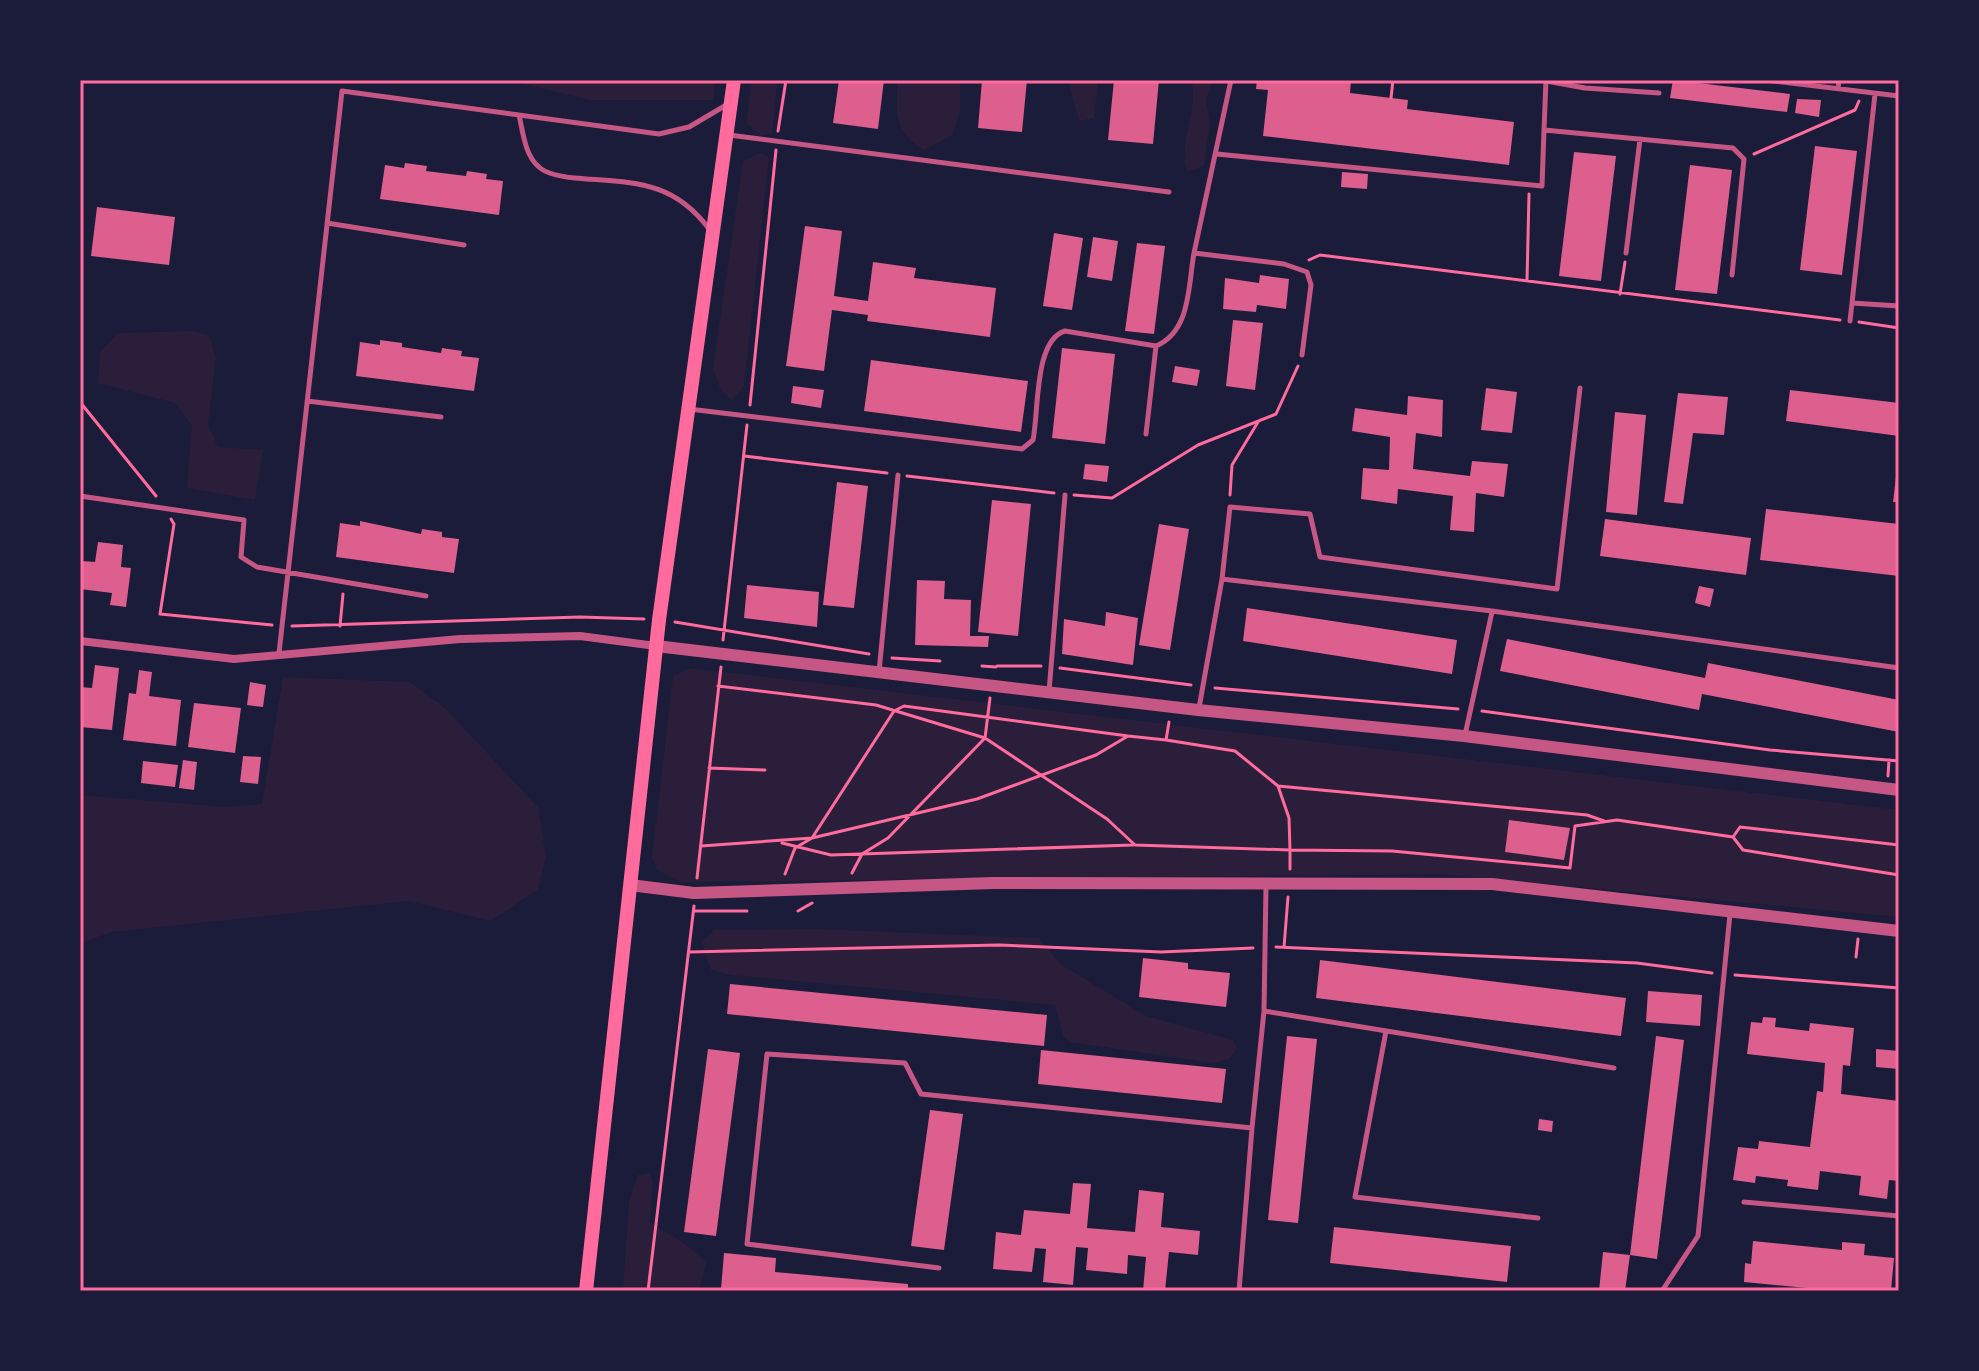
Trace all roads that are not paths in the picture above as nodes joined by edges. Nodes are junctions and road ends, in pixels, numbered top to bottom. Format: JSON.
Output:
{"nodes":[{"id":1,"x":734,"y":80,"type":"edge"},
{"id":2,"x":1231,"y":80,"type":"edge"},
{"id":3,"x":1546,"y":80,"type":"edge"},
{"id":4,"x":1765,"y":80,"type":"edge"},
{"id":5,"x":1839,"y":80,"type":"edge"},
{"id":6,"x":1838,"y":89,"type":"junction"},
{"id":7,"x":1659,"y":93,"type":"dead end"},
{"id":8,"x":1875,"y":94,"type":"junction"},
{"id":9,"x":1899,"y":96,"type":"edge"},
{"id":10,"x":732,"y":101,"type":"junction"},
{"id":11,"x":519,"y":115,"type":"junction"},
{"id":12,"x":1544,"y":130,"type":"junction"},
{"id":13,"x":728,"y":135,"type":"junction"},
{"id":14,"x":1640,"y":139,"type":"junction"},
{"id":15,"x":1217,"y":154,"type":"junction"},
{"id":16,"x":1169,"y":192,"type":"dead end"},
{"id":17,"x":327,"y":223,"type":"junction"},
{"id":18,"x":714,"y":236,"type":"junction"},
{"id":19,"x":464,"y":245,"type":"dead end"},
{"id":20,"x":1194,"y":253,"type":"junction"},
{"id":21,"x":1626,"y":253,"type":"road end"},
{"id":22,"x":1732,"y":275,"type":"dead end"},
{"id":23,"x":1852,"y":303,"type":"junction"},
{"id":24,"x":1899,"y":306,"type":"edge"},
{"id":25,"x":1850,"y":321,"type":"road end"},
{"id":26,"x":1156,"y":346,"type":"junction"},
{"id":27,"x":1302,"y":355,"type":"road end"},
{"id":28,"x":80,"y":360,"type":"edge"},
{"id":29,"x":80,"y":368,"type":"edge"},
{"id":30,"x":1580,"y":388,"type":"dead end"},
{"id":31,"x":307,"y":401,"type":"junction"},
{"id":32,"x":689,"y":409,"type":"junction"},
{"id":33,"x":441,"y":417,"type":"dead end"},
{"id":34,"x":1146,"y":434,"type":"dead end"},
{"id":35,"x":898,"y":475,"type":"dead end"},
{"id":36,"x":1065,"y":495,"type":"road end"},
{"id":37,"x":80,"y":496,"type":"edge"},
{"id":38,"x":286,"y":574,"type":"junction"},
{"id":39,"x":1222,"y":579,"type":"junction"},
{"id":40,"x":426,"y":596,"type":"dead end"},
{"id":41,"x":1492,"y":611,"type":"junction"},
{"id":42,"x":80,"y":641,"type":"edge"},
{"id":43,"x":656,"y":646,"type":"junction"},
{"id":44,"x":279,"y":653,"type":"junction"},
{"id":45,"x":1899,"y":668,"type":"edge"},
{"id":46,"x":879,"y":673,"type":"junction"},
{"id":47,"x":1049,"y":693,"type":"junction"},
{"id":48,"x":1198,"y":710,"type":"junction"},
{"id":49,"x":1464,"y":736,"type":"junction"},
{"id":50,"x":1899,"y":790,"type":"edge"},
{"id":51,"x":630,"y":885,"type":"junction"},
{"id":52,"x":1266,"y":885,"type":"junction"},
{"id":53,"x":1730,"y":914,"type":"junction"},
{"id":54,"x":1899,"y":931,"type":"edge"},
{"id":55,"x":1264,"y":1011,"type":"junction"},
{"id":56,"x":1386,"y":1031,"type":"junction"},
{"id":57,"x":1614,"y":1068,"type":"dead end"},
{"id":58,"x":1252,"y":1128,"type":"junction"},
{"id":59,"x":1744,"y":1202,"type":"dead end"},
{"id":60,"x":1899,"y":1216,"type":"edge"},
{"id":61,"x":1538,"y":1218,"type":"dead end"},
{"id":62,"x":939,"y":1268,"type":"dead end"},
{"id":63,"x":586,"y":1291,"type":"edge"},
{"id":64,"x":1239,"y":1291,"type":"edge"},
{"id":65,"x":1662,"y":1291,"type":"edge"}],
"edges":[{"from":1,"to":10,"type":"main road"},
{"from":2,"to":15,"type":"lane"},
{"from":3,"to":7,"type":"lane"},
{"from":3,"to":12,"type":"lane"},
{"from":4,"to":6,"type":"lane"},
{"from":5,"to":6,"type":"lane"},
{"from":6,"to":8,"type":"lane"},
{"from":8,"to":9,"type":"lane"},
{"from":8,"to":23,"type":"lane"},
{"from":10,"to":11,"type":"lane"},
{"from":10,"to":13,"type":"main road"},
{"from":11,"to":17,"type":"lane"},
{"from":11,"to":18,"type":"lane"},
{"from":12,"to":14,"type":"lane"},
{"from":12,"to":15,"type":"lane"},
{"from":13,"to":16,"type":"lane"},
{"from":13,"to":18,"type":"main road"},
{"from":14,"to":21,"type":"lane"},
{"from":14,"to":22,"type":"lane"},
{"from":15,"to":20,"type":"lane"},
{"from":17,"to":19,"type":"lane"},
{"from":17,"to":31,"type":"lane"},
{"from":18,"to":32,"type":"main road"},
{"from":20,"to":26,"type":"lane"},
{"from":20,"to":27,"type":"lane"},
{"from":23,"to":24,"type":"lane"},
{"from":23,"to":25,"type":"lane"},
{"from":26,"to":32,"type":"lane"},
{"from":26,"to":34,"type":"lane"},
{"from":28,"to":29,"type":"lane"},
{"from":30,"to":39,"type":"lane"},
{"from":31,"to":33,"type":"lane"},
{"from":31,"to":38,"type":"lane"},
{"from":32,"to":43,"type":"main road"},
{"from":35,"to":46,"type":"lane"},
{"from":36,"to":47,"type":"lane"},
{"from":37,"to":38,"type":"lane"},
{"from":38,"to":40,"type":"lane"},
{"from":38,"to":44,"type":"lane"},
{"from":39,"to":41,"type":"lane"},
{"from":39,"to":48,"type":"lane"},
{"from":41,"to":45,"type":"lane"},
{"from":41,"to":49,"type":"lane"},
{"from":42,"to":44,"type":"street"},
{"from":43,"to":44,"type":"street"},
{"from":43,"to":46,"type":"street"},
{"from":43,"to":51,"type":"main road"},
{"from":46,"to":47,"type":"street"},
{"from":47,"to":48,"type":"street"},
{"from":48,"to":49,"type":"street"},
{"from":49,"to":50,"type":"street"},
{"from":51,"to":52,"type":"street"},
{"from":51,"to":63,"type":"main road"},
{"from":52,"to":53,"type":"street"},
{"from":52,"to":55,"type":"lane"},
{"from":53,"to":54,"type":"street"},
{"from":53,"to":65,"type":"lane"},
{"from":55,"to":56,"type":"lane"},
{"from":55,"to":58,"type":"lane"},
{"from":56,"to":57,"type":"lane"},
{"from":56,"to":61,"type":"lane"},
{"from":58,"to":62,"type":"lane"},
{"from":58,"to":64,"type":"lane"},
{"from":59,"to":60,"type":"lane"}]}
